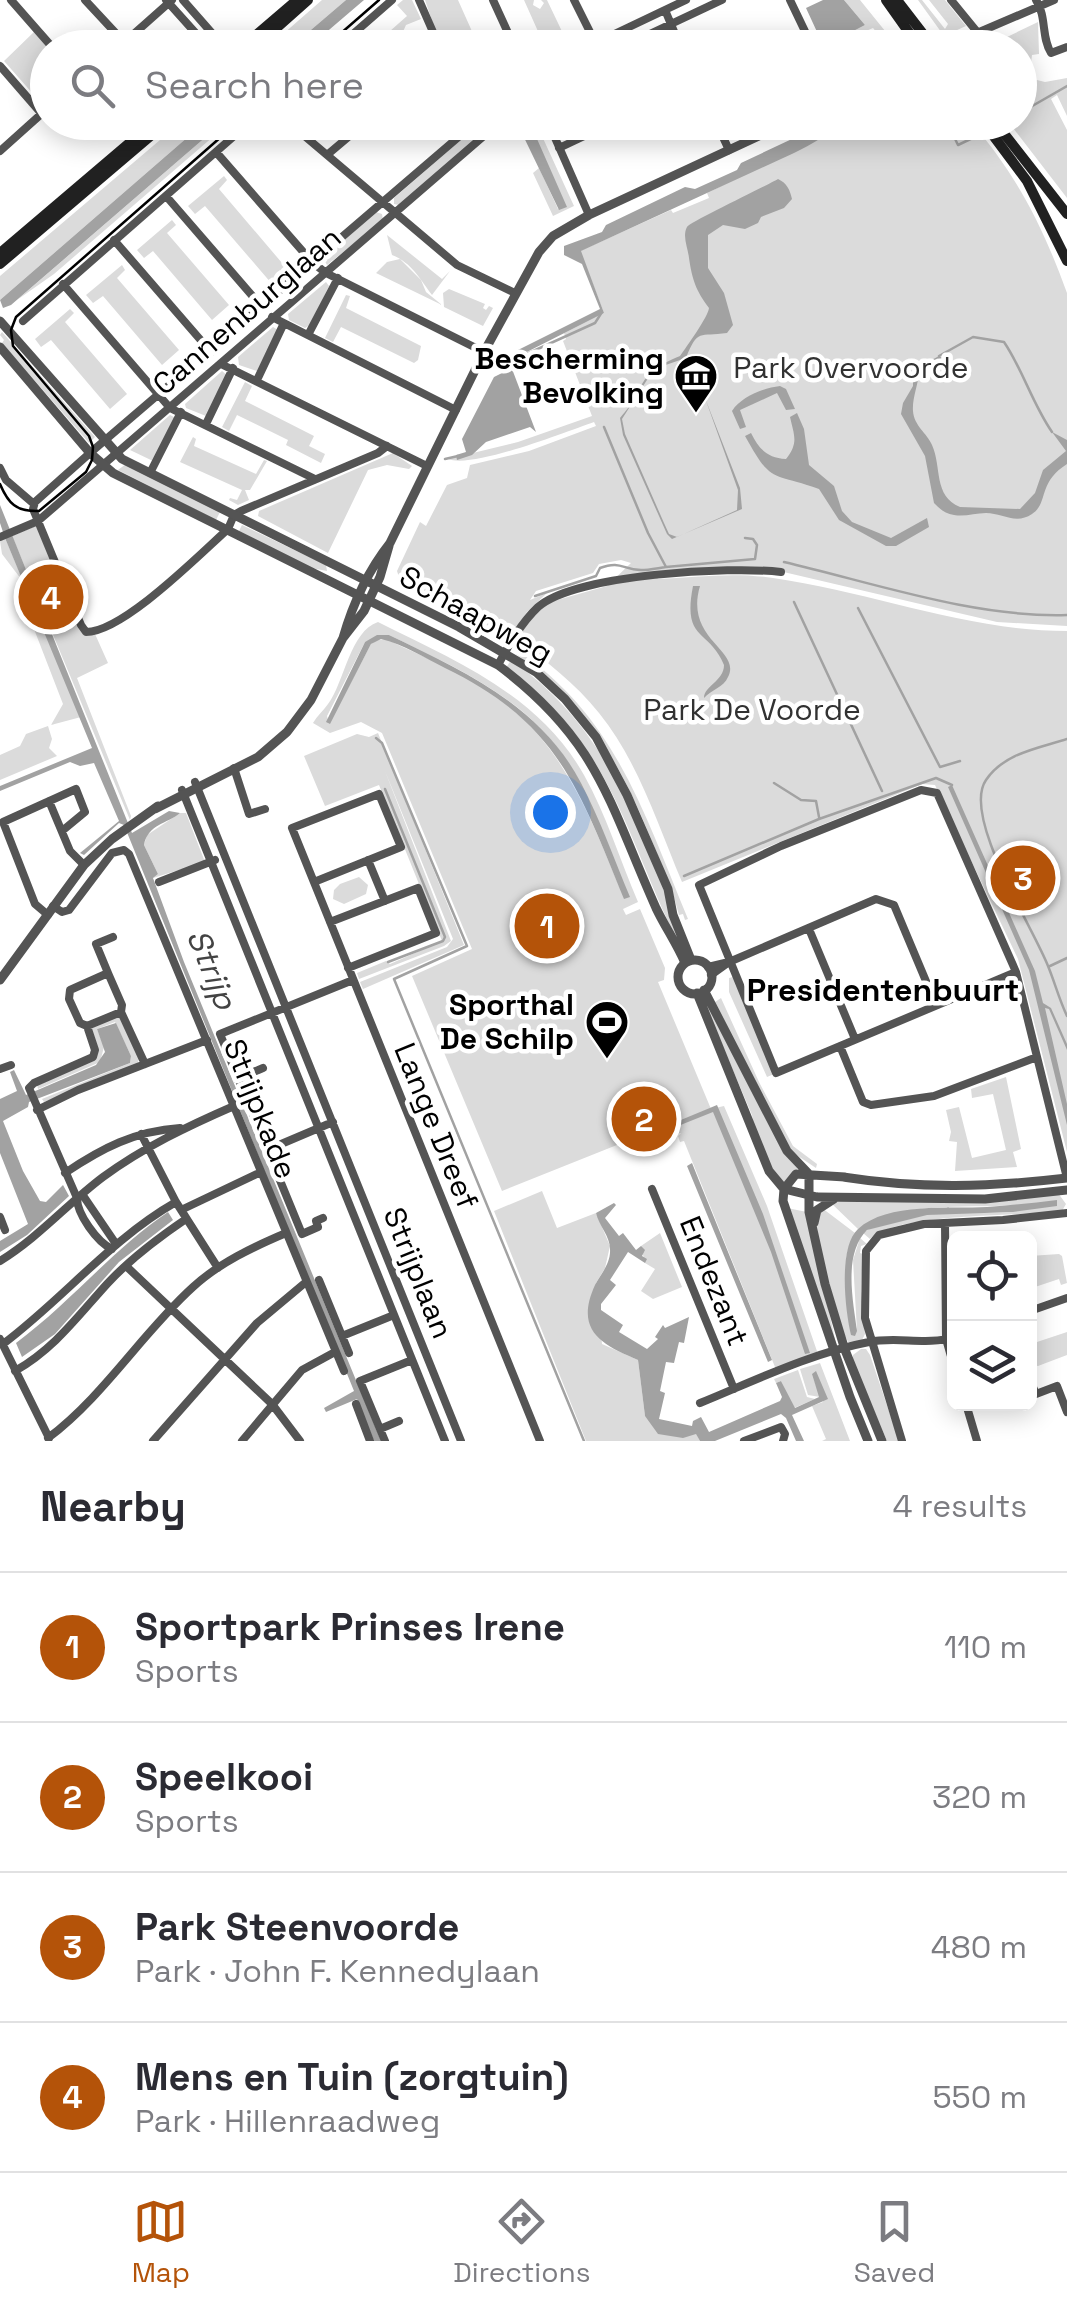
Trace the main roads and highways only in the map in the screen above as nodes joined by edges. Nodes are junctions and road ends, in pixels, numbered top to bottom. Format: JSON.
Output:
{"nodes":[{"id":1,"x":297,"y":0,"type":"edge"},
{"id":2,"x":308,"y":0,"type":"edge"},
{"id":3,"x":886,"y":0,"type":"edge"},
{"id":4,"x":897,"y":0,"type":"edge"},
{"id":5,"x":262,"y":30,"type":"edge"},
{"id":6,"x":274,"y":30,"type":"edge"},
{"id":7,"x":907,"y":30,"type":"edge"},
{"id":8,"x":920,"y":30,"type":"edge"},
{"id":9,"x":132,"y":140,"type":"edge"},
{"id":10,"x":146,"y":140,"type":"edge"},
{"id":11,"x":1001,"y":140,"type":"edge"},
{"id":12,"x":1004,"y":140,"type":"edge"},
{"id":13,"x":1067,"y":214,"type":"edge"},
{"id":14,"x":1,"y":250,"type":"edge"},
{"id":15,"x":1067,"y":261,"type":"edge"},
{"id":16,"x":0,"y":264,"type":"edge"}],
"edges":[{"from":1,"to":5,"type":"main road"},
{"from":2,"to":6,"type":"main road"},
{"from":3,"to":7,"type":"main road"},
{"from":4,"to":8,"type":"main road"},
{"from":9,"to":14,"type":"main road"},
{"from":10,"to":16,"type":"main road"},
{"from":11,"to":15,"type":"main road"},
{"from":12,"to":13,"type":"main road"}]}
